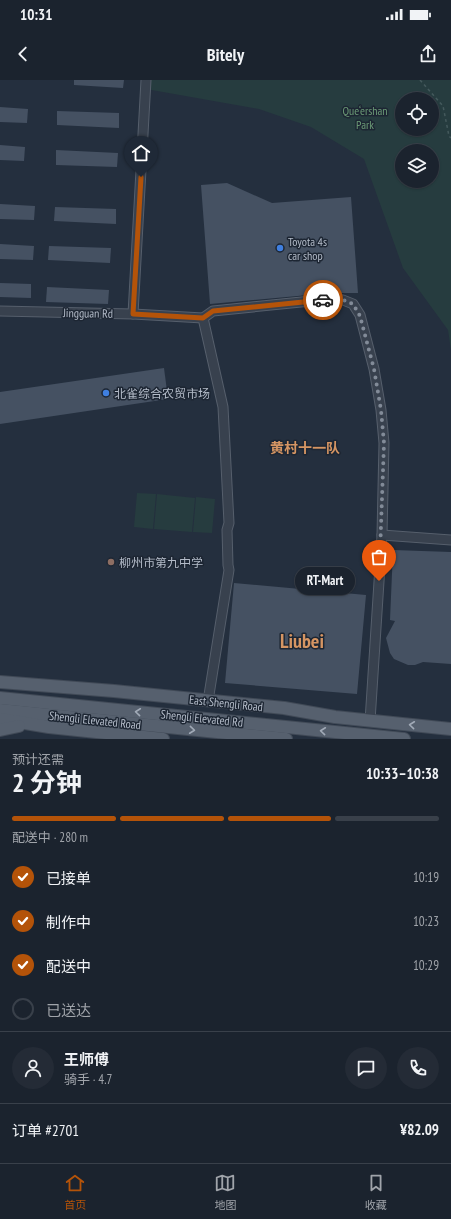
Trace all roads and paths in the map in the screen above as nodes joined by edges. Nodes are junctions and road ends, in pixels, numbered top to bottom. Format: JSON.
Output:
{"nodes":[{"id":1,"x":146,"y":80,"type":"edge"},
{"id":2,"x":420,"y":80,"type":"edge"},
{"id":3,"x":451,"y":138,"type":"edge"},
{"id":4,"x":0,"y":312,"type":"edge"},
{"id":5,"x":133,"y":314,"type":"junction"},
{"id":6,"x":203,"y":318,"type":"junction"},
{"id":7,"x":382,"y":535,"type":"junction"},
{"id":8,"x":451,"y":540,"type":"edge"},
{"id":9,"x":2,"y":684,"type":"edge"},
{"id":10,"x":0,"y":698,"type":"edge"},
{"id":11,"x":208,"y":702,"type":"junction"},
{"id":12,"x":0,"y":710,"type":"edge"},
{"id":13,"x":335,"y":717,"type":"junction"},
{"id":14,"x":0,"y":719,"type":"edge"},
{"id":15,"x":370,"y":720,"type":"junction"},
{"id":16,"x":0,"y":724,"type":"edge"},
{"id":17,"x":19,"y":726,"type":"junction"},
{"id":18,"x":451,"y":729,"type":"edge"},
{"id":19,"x":0,"y":730,"type":"edge"},
{"id":20,"x":121,"y":739,"type":"edge"},
{"id":21,"x":164,"y":739,"type":"edge"},
{"id":22,"x":286,"y":739,"type":"edge"},
{"id":23,"x":404,"y":739,"type":"edge"}],
"edges":[{"from":1,"to":5,"type":"street"},
{"from":2,"to":3,"type":"path"},
{"from":4,"to":5,"type":"street","name":"Jingguan Rd"},
{"from":5,"to":6,"type":"street","name":"Jingguan Rd"},
{"from":6,"to":7,"type":"street"},
{"from":6,"to":11,"type":"street"},
{"from":7,"to":8,"type":"street"},
{"from":7,"to":15,"type":"street"},
{"from":9,"to":11,"type":"main road","name":"East Shengli Road"},
{"from":9,"to":13,"type":"main road"},
{"from":23,"to":10,"type":"main road","name":"Shengli Elevated Rd","one_way":true},
{"from":11,"to":13,"type":"main road","name":"East Shengli Road"},
{"from":12,"to":22,"type":"main road","name":"Shengli Elevated Road","one_way":true},
{"from":13,"to":15,"type":"main road","name":"East Shengli Road"},
{"from":14,"to":21,"type":"main road"},
{"from":18,"to":15,"type":"main road","name":"East Shengli Road","one_way":true},
{"from":16,"to":17,"type":"main road"},
{"from":17,"to":19,"type":"main road"},
{"from":17,"to":20,"type":"main road"}]}
